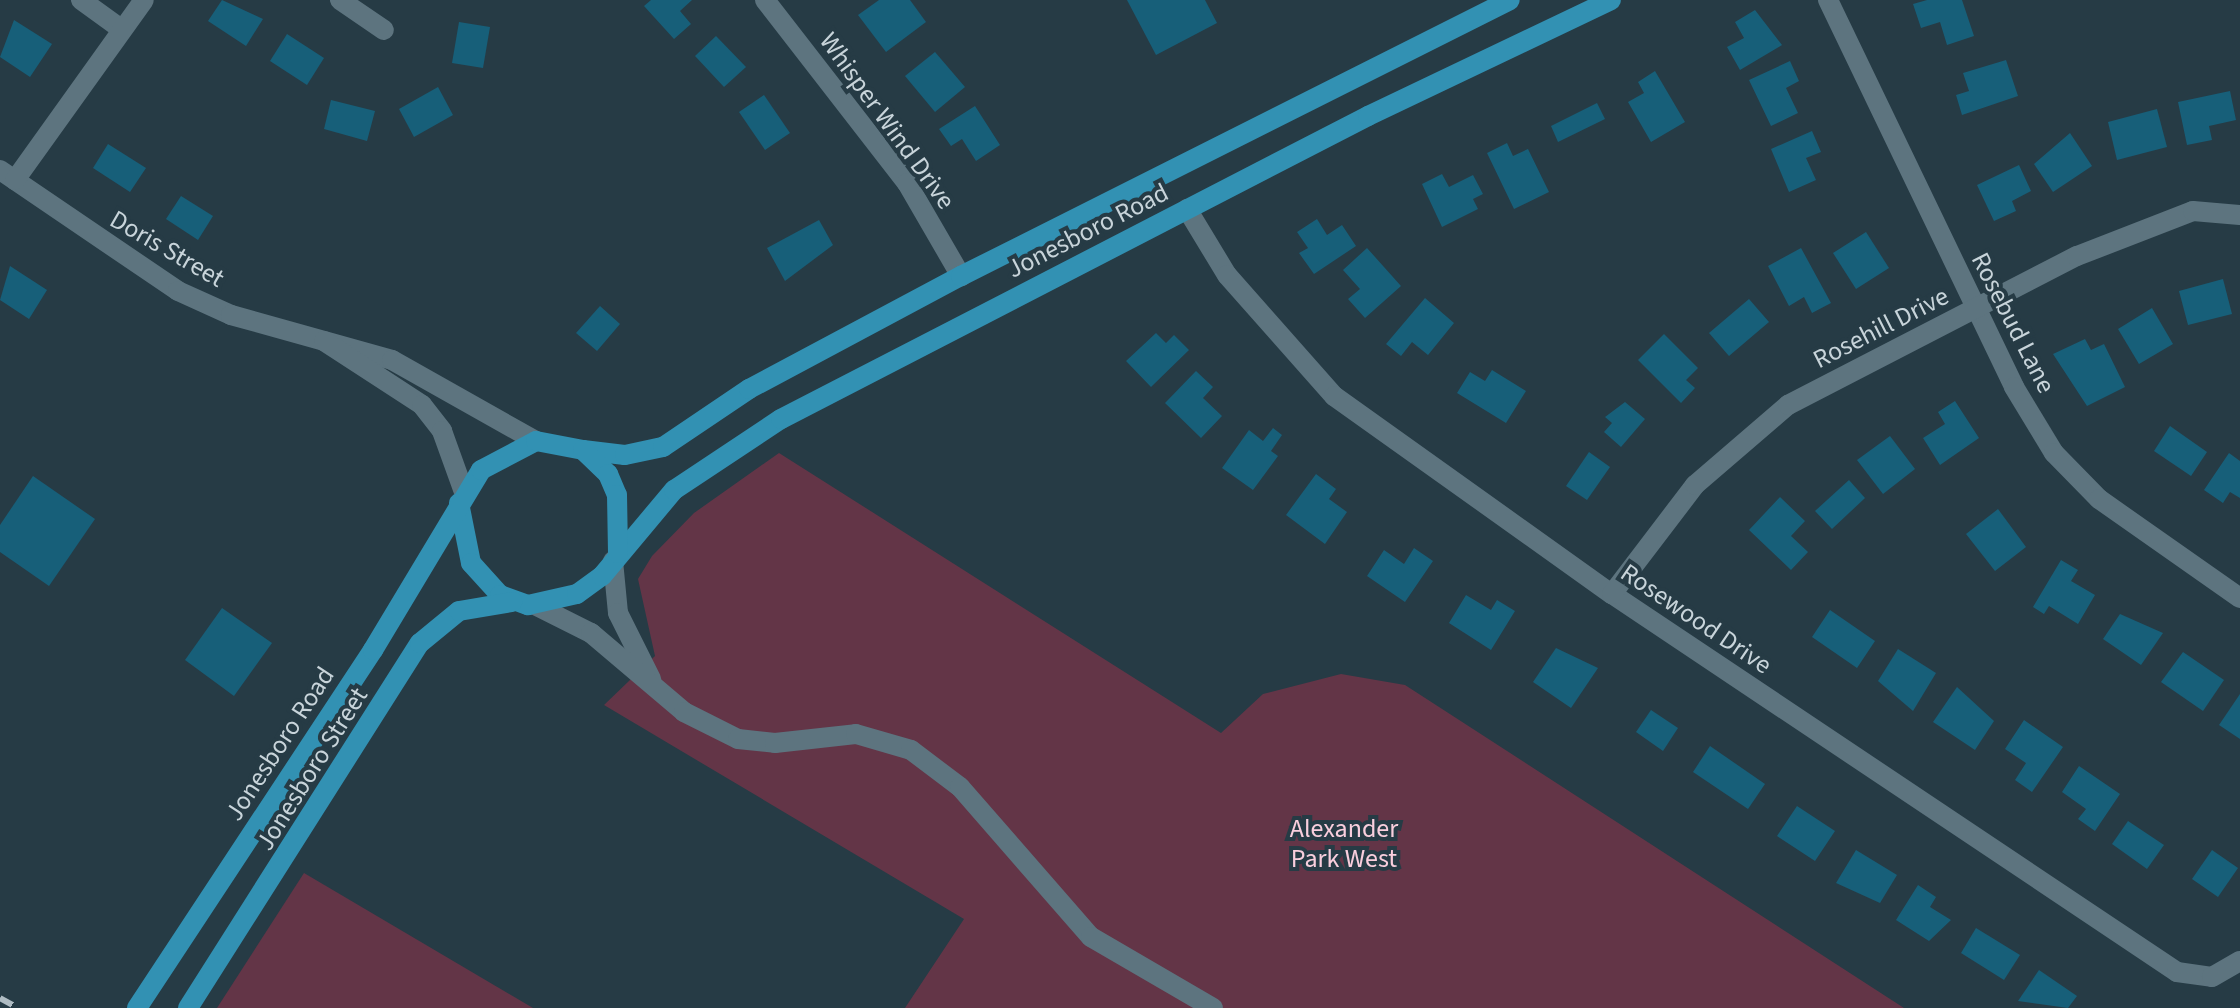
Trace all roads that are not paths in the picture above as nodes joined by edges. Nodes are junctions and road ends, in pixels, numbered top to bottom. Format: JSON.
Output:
{"nodes":[{"id":1,"x":81,"y":0,"type":"edge"},
{"id":2,"x":144,"y":0,"type":"edge"},
{"id":3,"x":340,"y":0,"type":"edge"},
{"id":4,"x":765,"y":0,"type":"edge"},
{"id":5,"x":1510,"y":0,"type":"edge"},
{"id":6,"x":1611,"y":0,"type":"edge"},
{"id":7,"x":1828,"y":0,"type":"edge"},
{"id":8,"x":120,"y":28,"type":"junction"},
{"id":9,"x":384,"y":30,"type":"dead end"},
{"id":10,"x":8,"y":175,"type":"edge"},
{"id":11,"x":1187,"y":209,"type":"junction"},
{"id":12,"x":2240,"y":215,"type":"edge"},
{"id":13,"x":961,"y":276,"type":"junction"},
{"id":14,"x":1976,"y":308,"type":"junction"},
{"id":15,"x":324,"y":341,"type":"junction"},
{"id":16,"x":536,"y":441,"type":"junction"},
{"id":17,"x":583,"y":450,"type":"junction"},
{"id":18,"x":462,"y":498,"type":"junction"},
{"id":19,"x":616,"y":557,"type":"junction"},
{"id":20,"x":1612,"y":594,"type":"junction"},
{"id":21,"x":2240,"y":598,"type":"edge"},
{"id":22,"x":512,"y":602,"type":"junction"},
{"id":23,"x":535,"y":605,"type":"junction"},
{"id":24,"x":652,"y":683,"type":"junction"},
{"id":25,"x":2240,"y":961,"type":"edge"},
{"id":26,"x":137,"y":1008,"type":"edge"},
{"id":27,"x":188,"y":1008,"type":"edge"},
{"id":28,"x":1213,"y":1008,"type":"edge"}],
"edges":[{"from":1,"to":8,"type":"street"},
{"from":2,"to":8,"type":"street"},
{"from":3,"to":9,"type":"street"},
{"from":4,"to":13,"type":"street","name":"Whisper Wind Drive"},
{"from":5,"to":13,"type":"main road","name":"Jonesboro Road"},
{"from":6,"to":11,"type":"main road","name":"Jonesboro Road"},
{"from":7,"to":14,"type":"street","name":"Rosebud Lane"},
{"from":8,"to":10,"type":"street"},
{"from":10,"to":15,"type":"street","name":"Doris Street"},
{"from":11,"to":19,"type":"main road","name":"Jonesboro Road"},
{"from":11,"to":20,"type":"street","name":"Rosewood Drive"},
{"from":12,"to":14,"type":"street","name":"Rosehill Drive"},
{"from":13,"to":17,"type":"main road","name":"Jonesboro Road"},
{"from":14,"to":20,"type":"street","name":"Rosehill Drive"},
{"from":14,"to":21,"type":"street","name":"Rosebud Lane"},
{"from":15,"to":16,"type":"street","name":"Doris Street"},
{"from":15,"to":18,"type":"street","name":"Doris Street"},
{"from":16,"to":17,"type":"main road"},
{"from":16,"to":18,"type":"main road"},
{"from":17,"to":19,"type":"main road"},
{"from":18,"to":22,"type":"main road"},
{"from":18,"to":26,"type":"main road","name":"Jonesboro Road"},
{"from":19,"to":23,"type":"main road"},
{"from":19,"to":24,"type":"street"},
{"from":20,"to":25,"type":"street","name":"Rosewood Drive"},
{"from":22,"to":23,"type":"main road"},
{"from":22,"to":27,"type":"main road","name":"Jonesboro Street"},
{"from":23,"to":24,"type":"street"},
{"from":24,"to":28,"type":"street"}]}
